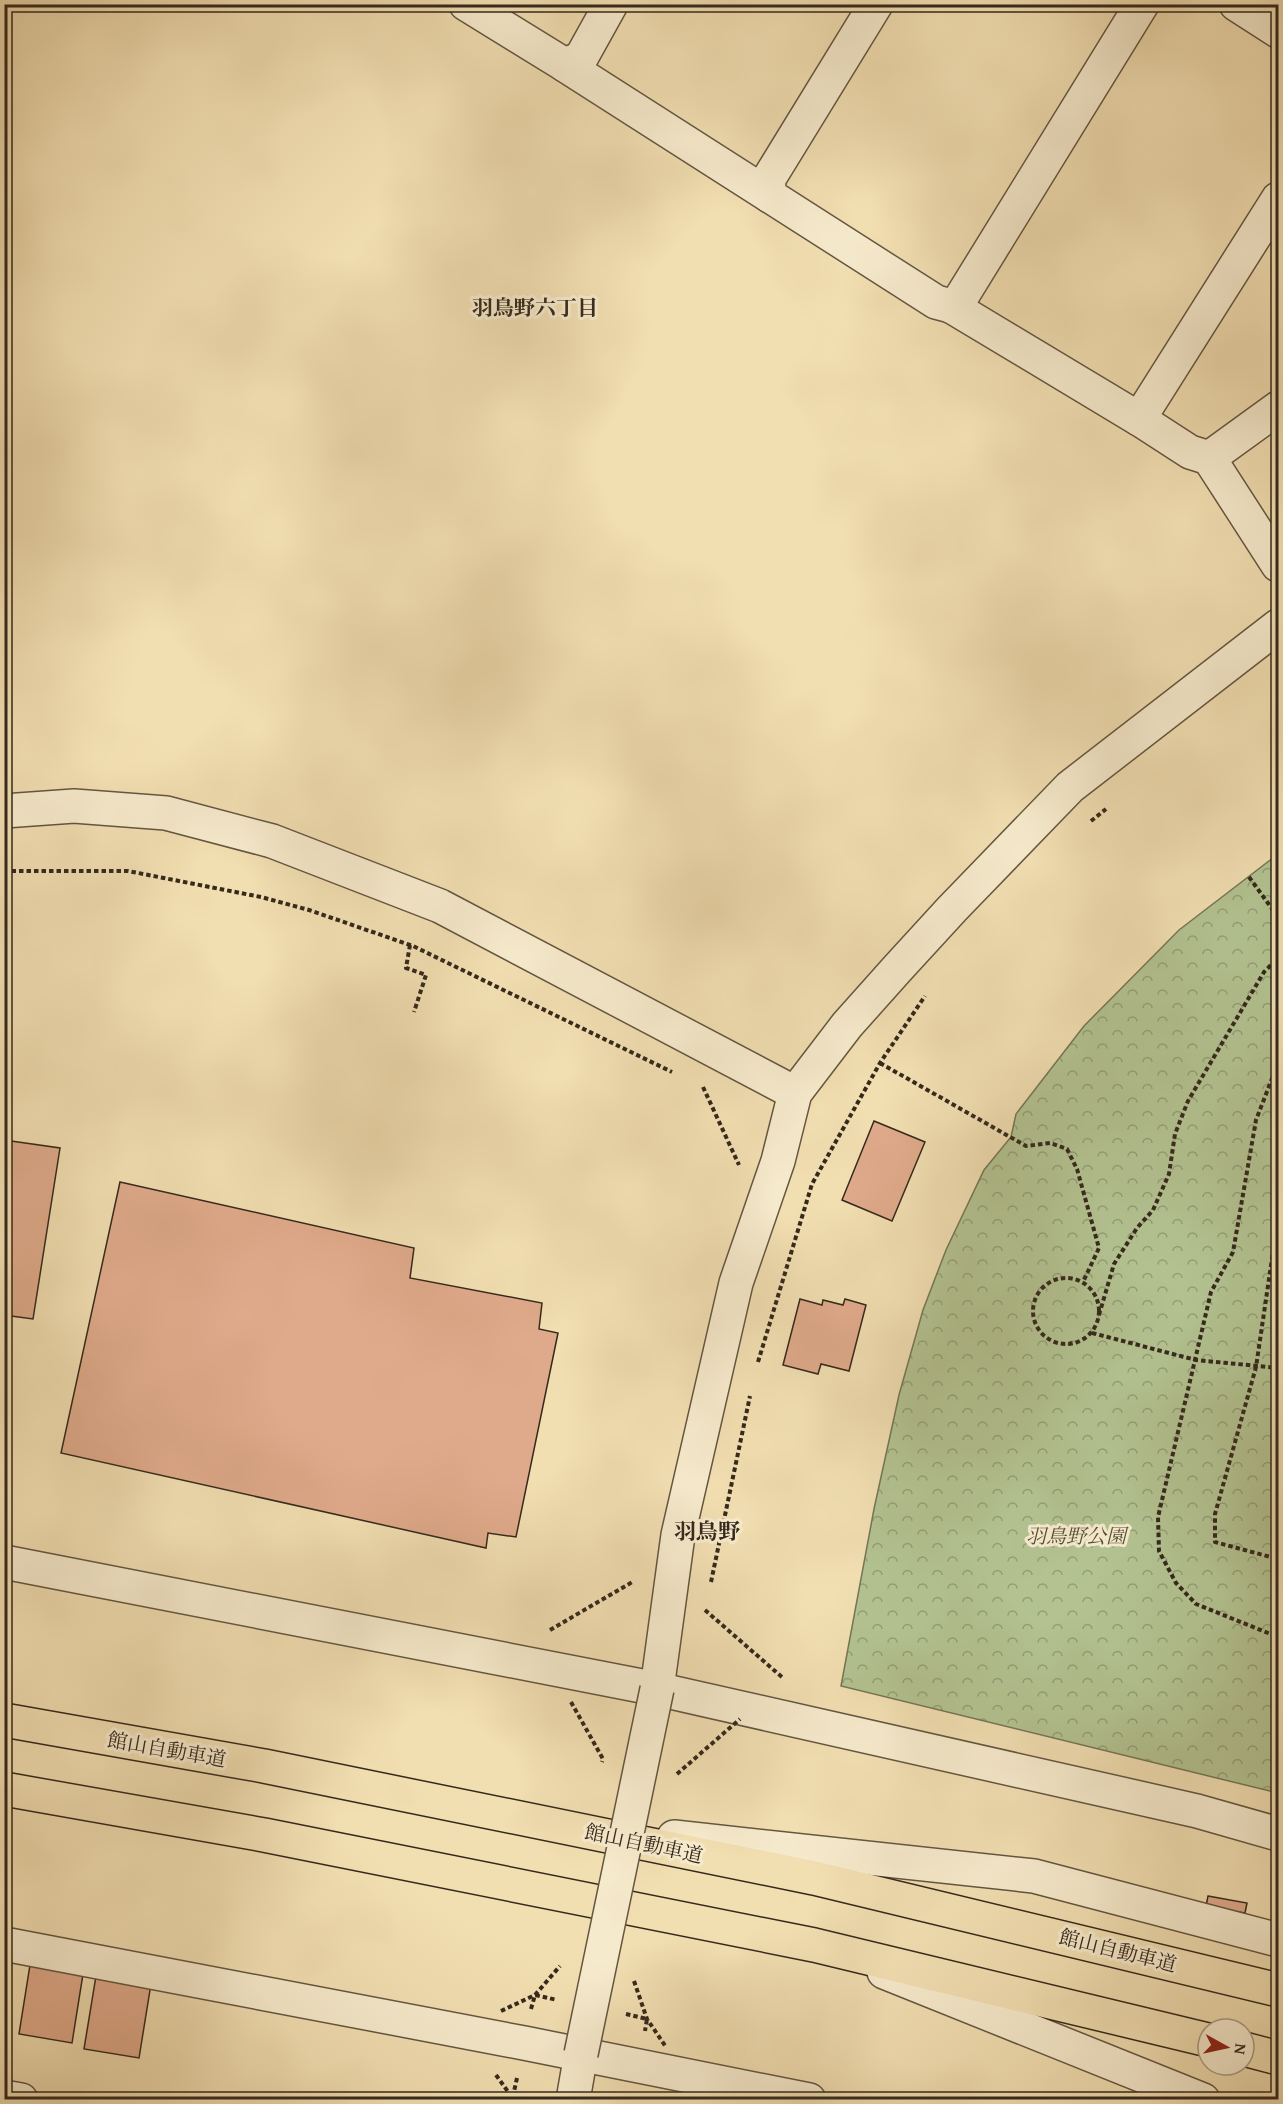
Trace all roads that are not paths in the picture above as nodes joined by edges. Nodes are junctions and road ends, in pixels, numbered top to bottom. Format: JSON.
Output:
{"nodes":[{"id":1,"x":466,"y":4,"type":"edge"},
{"id":2,"x":611,"y":4,"type":"edge"},
{"id":3,"x":876,"y":4,"type":"edge"},
{"id":4,"x":1142,"y":4,"type":"edge"},
{"id":5,"x":1236,"y":4,"type":"edge"},
{"id":6,"x":1278,"y":31,"type":"edge"},
{"id":7,"x":564,"y":65,"type":"junction"},
{"id":8,"x":770,"y":196,"type":"junction"},
{"id":9,"x":1278,"y":200,"type":"edge"},
{"id":10,"x":951,"y":306,"type":"junction"},
{"id":11,"x":1278,"y":408,"type":"edge"},
{"id":12,"x":1139,"y":419,"type":"junction"},
{"id":13,"x":1209,"y":458,"type":"junction"},
{"id":14,"x":1278,"y":565,"type":"edge"},
{"id":15,"x":1278,"y":626,"type":"edge"},
{"id":16,"x":4,"y":811,"type":"edge"},
{"id":17,"x":795,"y":1093,"type":"junction"},
{"id":18,"x":4,"y":1562,"type":"edge"},
{"id":19,"x":657,"y":1689,"type":"junction"},
{"id":20,"x":4,"y":1720,"type":"edge"},
{"id":21,"x":4,"y":1789,"type":"edge"},
{"id":22,"x":547,"y":1823,"type":"junction"},
{"id":23,"x":1278,"y":1834,"type":"edge"},
{"id":24,"x":1278,"y":1940,"type":"edge"},
{"id":25,"x":4,"y":1944,"type":"edge"},
{"id":26,"x":814,"y":1945,"type":"junction"},
{"id":27,"x":1278,"y":1990,"type":"edge"},
{"id":28,"x":1196,"y":2037,"type":"edge"},
{"id":29,"x":1256,"y":2052,"type":"edge"},
{"id":30,"x":581,"y":2054,"type":"junction"},
{"id":31,"x":1278,"y":2058,"type":"edge"},
{"id":32,"x":4,"y":2097,"type":"edge"},
{"id":33,"x":21,"y":2100,"type":"edge"},
{"id":34,"x":573,"y":2100,"type":"edge"},
{"id":35,"x":809,"y":2100,"type":"edge"},
{"id":36,"x":1203,"y":2100,"type":"edge"}],
"edges":[{"from":1,"to":7,"type":"street"},
{"from":2,"to":7,"type":"street"},
{"from":3,"to":8,"type":"street"},
{"from":4,"to":10,"type":"street"},
{"from":5,"to":6,"type":"street"},
{"from":7,"to":8,"type":"street"},
{"from":8,"to":10,"type":"street"},
{"from":9,"to":12,"type":"street"},
{"from":10,"to":12,"type":"street"},
{"from":11,"to":13,"type":"street"},
{"from":12,"to":13,"type":"street"},
{"from":13,"to":14,"type":"street"},
{"from":15,"to":17,"type":"street"},
{"from":16,"to":17,"type":"street"},
{"from":17,"to":19,"type":"street"},
{"from":18,"to":19,"type":"street"},
{"from":19,"to":23,"type":"street"},
{"from":19,"to":30,"type":"street","bridge":true},
{"from":20,"to":22,"type":"highway","name":"館山自動車道"},
{"from":21,"to":26,"type":"highway"},
{"from":22,"to":24,"type":"street"},
{"from":22,"to":27,"type":"highway","name":"館山自動車道"},
{"from":25,"to":30,"type":"street"},
{"from":26,"to":28,"type":"highway"},
{"from":26,"to":36,"type":"street"},
{"from":29,"to":31,"type":"highway"},
{"from":30,"to":34,"type":"street"},
{"from":30,"to":35,"type":"street"},
{"from":32,"to":33,"type":"street"}]}
